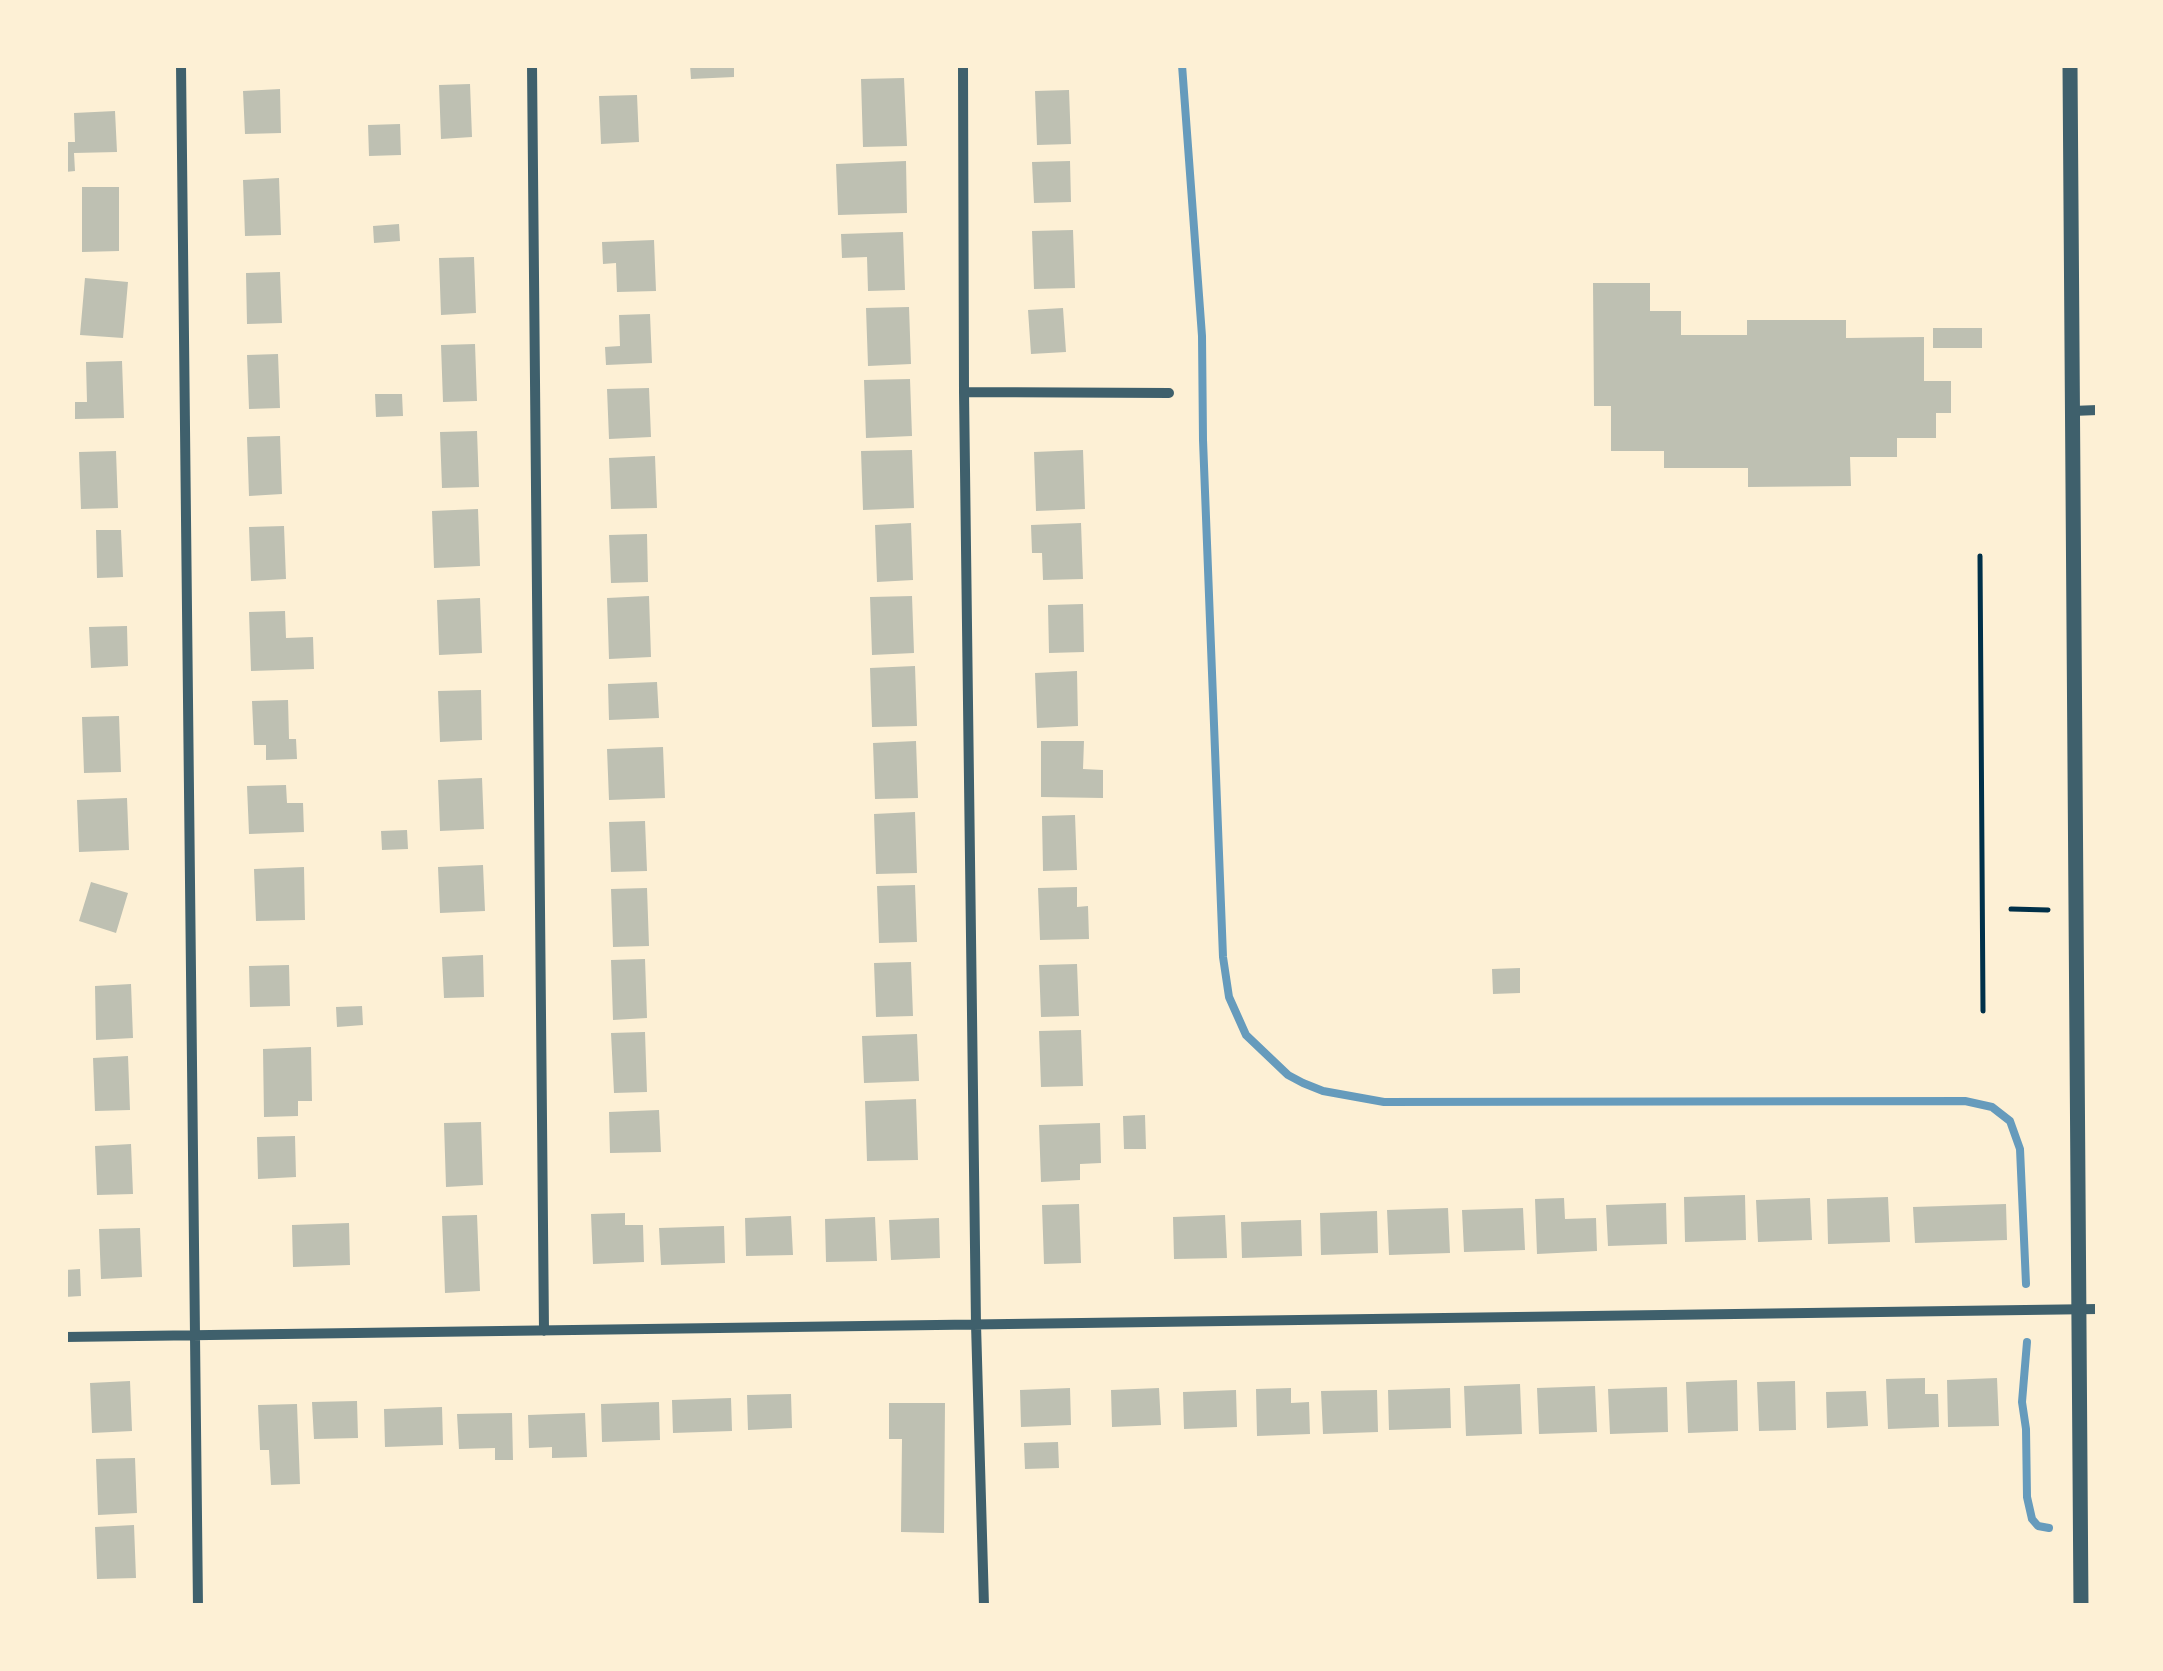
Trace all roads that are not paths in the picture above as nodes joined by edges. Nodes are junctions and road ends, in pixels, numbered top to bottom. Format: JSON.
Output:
{"nodes":[{"id":1,"x":181,"y":65,"type":"edge"},
{"id":2,"x":532,"y":65,"type":"edge"},
{"id":3,"x":963,"y":65,"type":"edge"},
{"id":4,"x":2070,"y":65,"type":"edge"},
{"id":5,"x":964,"y":392,"type":"junction"},
{"id":6,"x":1169,"y":393,"type":"dead end"},
{"id":7,"x":2098,"y":410,"type":"edge"},
{"id":8,"x":2072,"y":411,"type":"junction"},
{"id":9,"x":2079,"y":1309,"type":"junction"},
{"id":10,"x":2098,"y":1310,"type":"edge"},
{"id":11,"x":976,"y":1324,"type":"junction"},
{"id":12,"x":544,"y":1331,"type":"junction"},
{"id":13,"x":195,"y":1335,"type":"junction"},
{"id":14,"x":65,"y":1337,"type":"edge"},
{"id":15,"x":198,"y":1606,"type":"edge"},
{"id":16,"x":984,"y":1606,"type":"edge"},
{"id":17,"x":2082,"y":1606,"type":"edge"}],
"edges":[{"from":1,"to":13,"type":"street"},
{"from":2,"to":12,"type":"street"},
{"from":3,"to":5,"type":"street"},
{"from":4,"to":8,"type":"street"},
{"from":5,"to":6,"type":"street"},
{"from":5,"to":11,"type":"street"},
{"from":7,"to":8,"type":"street"},
{"from":8,"to":9,"type":"street"},
{"from":9,"to":10,"type":"street"},
{"from":9,"to":11,"type":"street"},
{"from":9,"to":17,"type":"street"},
{"from":11,"to":12,"type":"street"},
{"from":11,"to":16,"type":"street"},
{"from":12,"to":13,"type":"street"},
{"from":13,"to":14,"type":"street"},
{"from":13,"to":15,"type":"street"}]}
